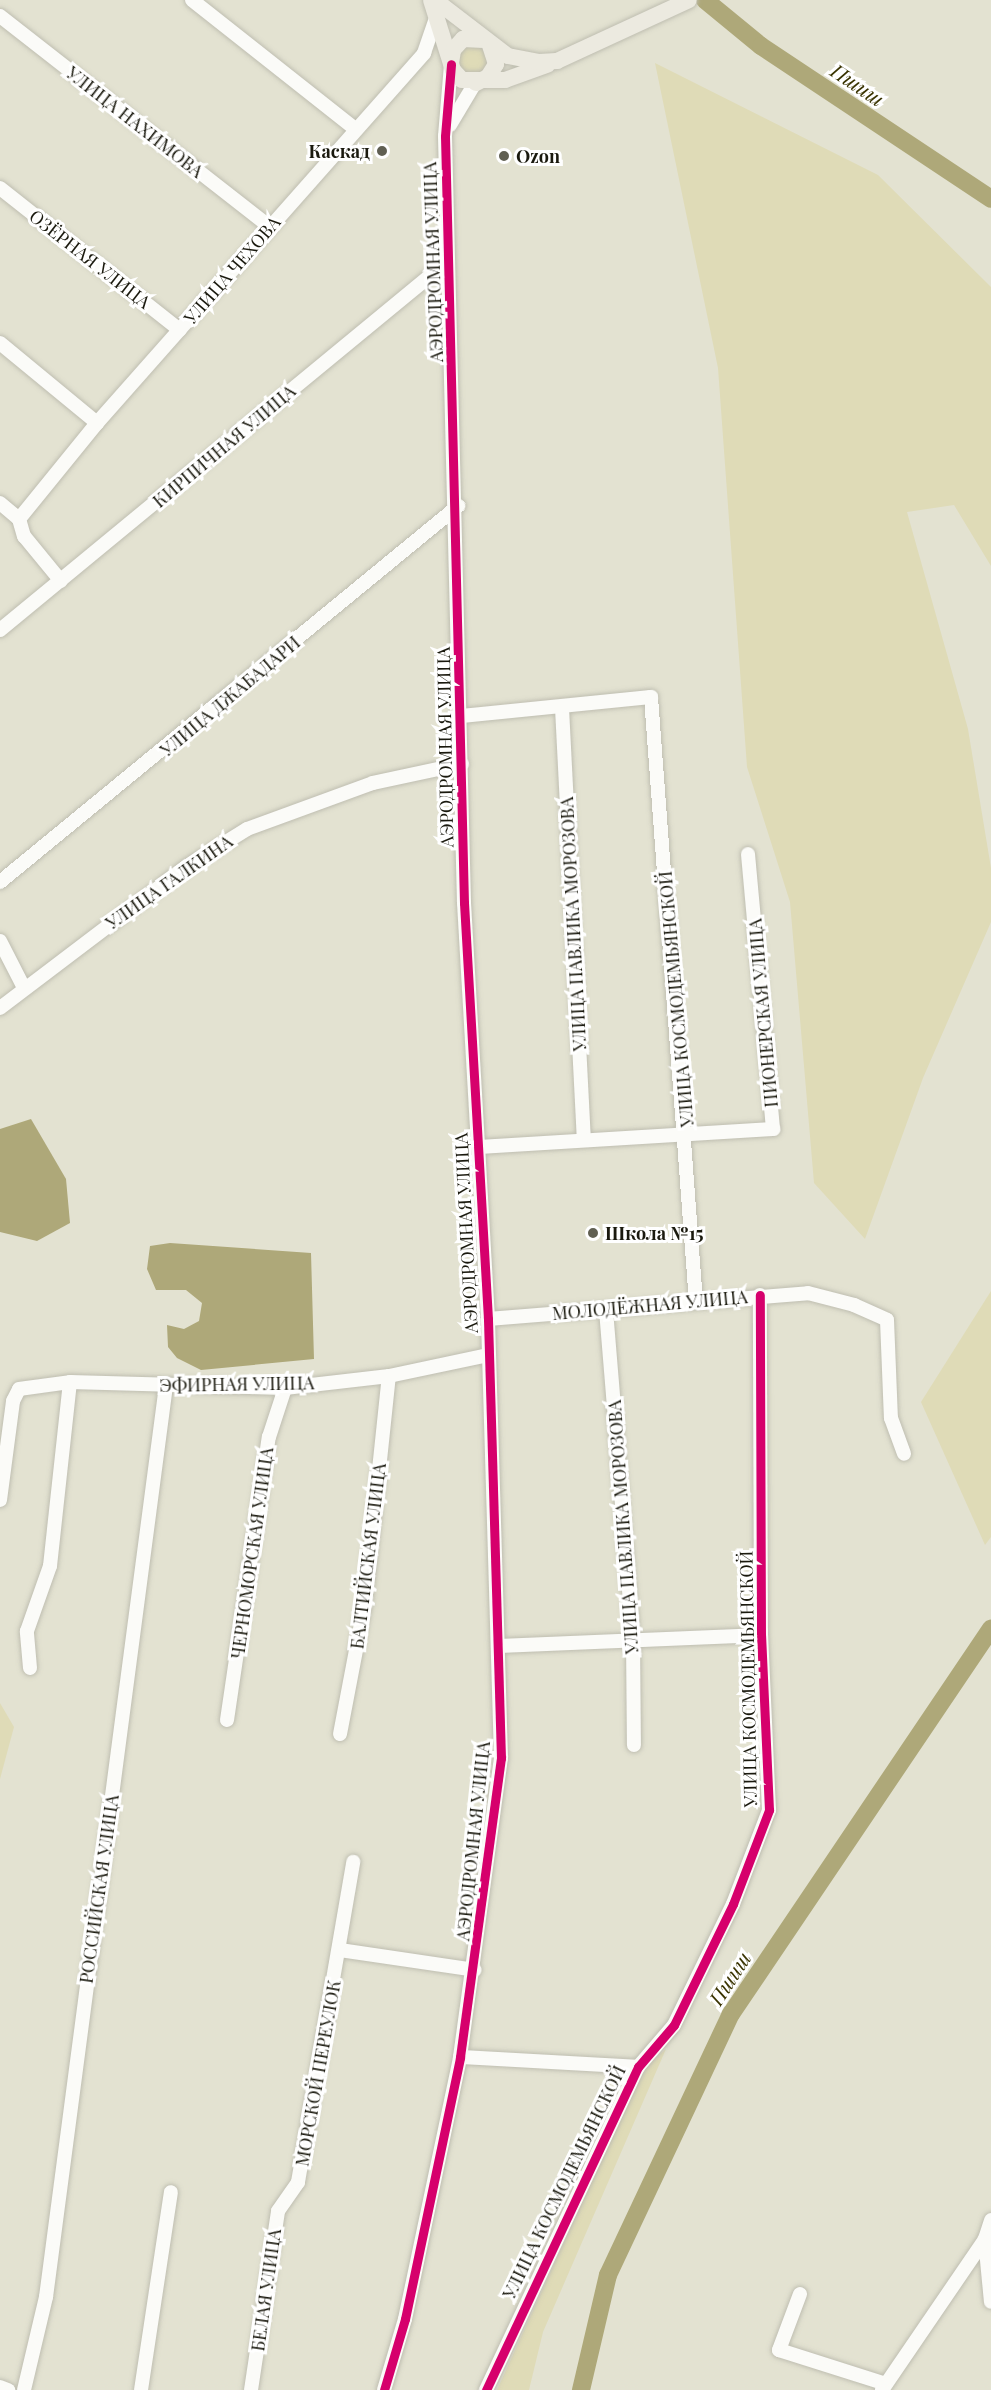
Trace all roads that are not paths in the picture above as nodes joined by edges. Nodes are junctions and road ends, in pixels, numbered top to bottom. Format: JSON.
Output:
{"nodes":[{"id":1,"x":192,"y":0,"type":"edge"},
{"id":2,"x":430,"y":0,"type":"edge"},
{"id":3,"x":689,"y":0,"type":"edge"},
{"id":4,"x":436,"y":8,"type":"edge"},
{"id":5,"x":0,"y":16,"type":"edge"},
{"id":6,"x":487,"y":42,"type":"junction"},
{"id":7,"x":557,"y":61,"type":"junction"},
{"id":8,"x":451,"y":64,"type":"junction"},
{"id":9,"x":475,"y":83,"type":"junction"},
{"id":10,"x":354,"y":128,"type":"junction"},
{"id":11,"x":445,"y":136,"type":"junction"},
{"id":12,"x":0,"y":188,"type":"edge"},
{"id":13,"x":270,"y":227,"type":"junction"},
{"id":14,"x":448,"y":261,"type":"junction"},
{"id":15,"x":180,"y":330,"type":"junction"},
{"id":16,"x":0,"y":343,"type":"edge"},
{"id":17,"x":97,"y":423,"type":"junction"},
{"id":18,"x":0,"y":503,"type":"edge"},
{"id":19,"x":458,"y":506,"type":"junction"},
{"id":20,"x":19,"y":519,"type":"junction"},
{"id":21,"x":61,"y":581,"type":"junction"},
{"id":22,"x":0,"y":630,"type":"edge"},
{"id":23,"x":562,"y":708,"type":"junction"},
{"id":24,"x":460,"y":716,"type":"junction"},
{"id":25,"x":462,"y":764,"type":"junction"},
{"id":26,"x":748,"y":854,"type":"dead end"},
{"id":27,"x":0,"y":882,"type":"edge"},
{"id":28,"x":0,"y":941,"type":"edge"},
{"id":29,"x":24,"y":988,"type":"junction"},
{"id":30,"x":0,"y":1008,"type":"edge"},
{"id":31,"x":687,"y":1136,"type":"junction"},
{"id":32,"x":584,"y":1139,"type":"junction"},
{"id":33,"x":478,"y":1147,"type":"junction"},
{"id":34,"x":760,"y":1295,"type":"junction"},
{"id":35,"x":696,"y":1302,"type":"junction"},
{"id":36,"x":606,"y":1310,"type":"junction"},
{"id":37,"x":488,"y":1319,"type":"junction"},
{"id":38,"x":489,"y":1354,"type":"junction"},
{"id":39,"x":389,"y":1376,"type":"junction"},
{"id":40,"x":70,"y":1382,"type":"junction"},
{"id":41,"x":166,"y":1386,"type":"junction"},
{"id":42,"x":285,"y":1388,"type":"junction"},
{"id":43,"x":904,"y":1454,"type":"dead end"},
{"id":44,"x":0,"y":1500,"type":"edge"},
{"id":45,"x":761,"y":1635,"type":"junction"},
{"id":46,"x":633,"y":1639,"type":"junction"},
{"id":47,"x":500,"y":1647,"type":"junction"},
{"id":48,"x":30,"y":1668,"type":"dead end"},
{"id":49,"x":227,"y":1720,"type":"dead end"},
{"id":50,"x":340,"y":1734,"type":"dead end"},
{"id":51,"x":634,"y":1745,"type":"dead end"},
{"id":52,"x":353,"y":1862,"type":"dead end"},
{"id":53,"x":340,"y":1950,"type":"junction"},
{"id":54,"x":475,"y":1970,"type":"junction"},
{"id":55,"x":460,"y":2057,"type":"junction"},
{"id":56,"x":638,"y":2067,"type":"junction"},
{"id":57,"x":171,"y":2192,"type":"dead end"},
{"id":58,"x":290,"y":2194,"type":"joint"},
{"id":59,"x":991,"y":2220,"type":"edge"},
{"id":60,"x":985,"y":2239,"type":"junction"},
{"id":61,"x":800,"y":2294,"type":"dead end"},
{"id":62,"x":991,"y":2302,"type":"edge"},
{"id":63,"x":0,"y":2387,"type":"edge"},
{"id":64,"x":884,"y":2387,"type":"edge"},
{"id":65,"x":8,"y":2390,"type":"edge"},
{"id":66,"x":24,"y":2390,"type":"edge"},
{"id":67,"x":141,"y":2390,"type":"edge"},
{"id":68,"x":251,"y":2390,"type":"edge"},
{"id":69,"x":384,"y":2390,"type":"edge"},
{"id":70,"x":486,"y":2390,"type":"edge"}],
"edges":[{"from":1,"to":10,"type":"street"},
{"from":2,"to":4,"type":"main road"},
{"from":3,"to":7,"type":"main road"},
{"from":4,"to":6,"type":"main road"},
{"from":4,"to":8,"type":"main road"},
{"from":4,"to":10,"type":"street","name":"УЛИЦА ЧЕХОВА"},
{"from":5,"to":13,"type":"street","name":"УЛИЦА НАХИМОВА"},
{"from":6,"to":7,"type":"main road"},
{"from":6,"to":8,"type":"main road"},
{"from":6,"to":9,"type":"main road"},
{"from":7,"to":9,"type":"main road"},
{"from":8,"to":9,"type":"main road"},
{"from":8,"to":11,"type":"street","name":"АЭРОДРОМНАЯ УЛИЦА"},
{"from":9,"to":11,"type":"street","name":"АЭРОДРОМНАЯ УЛИЦА"},
{"from":10,"to":13,"type":"street","name":"УЛИЦА ЧЕХОВА"},
{"from":11,"to":14,"type":"street","name":"АЭРОДРОМНАЯ УЛИЦА"},
{"from":12,"to":15,"type":"street","name":"ОЗЁРНАЯ УЛИЦА"},
{"from":13,"to":15,"type":"street","name":"УЛИЦА ЧЕХОВА"},
{"from":14,"to":19,"type":"street","name":"АЭРОДРОМНАЯ УЛИЦА"},
{"from":14,"to":21,"type":"street","name":"КИРПИЧНАЯ УЛИЦА"},
{"from":15,"to":17,"type":"street","name":"УЛИЦА ЧЕХОВА"},
{"from":16,"to":17,"type":"street"},
{"from":17,"to":20,"type":"street","name":"УЛИЦА ЧЕХОВА"},
{"from":18,"to":20,"type":"street"},
{"from":19,"to":24,"type":"street","name":"АЭРОДРОМНАЯ УЛИЦА"},
{"from":19,"to":27,"type":"street","name":"УЛИЦА ДЖАБАДАРИ"},
{"from":20,"to":21,"type":"street"},
{"from":21,"to":22,"type":"street","name":"КИРПИЧНАЯ УЛИЦА"},
{"from":23,"to":24,"type":"street"},
{"from":23,"to":31,"type":"street","name":"УЛИЦА КОСМОДЕМЬЯНСКОЙ"},
{"from":23,"to":32,"type":"street","name":"УЛИЦА ПАВЛИКА МОРОЗОВА"},
{"from":24,"to":25,"type":"street","name":"АЭРОДРОМНАЯ УЛИЦА"},
{"from":25,"to":29,"type":"street","name":"УЛИЦА ГАЛКИНА"},
{"from":25,"to":33,"type":"street","name":"АЭРОДРОМНАЯ УЛИЦА"},
{"from":26,"to":31,"type":"street","name":"ПИОНЕРСКАЯ УЛИЦА"},
{"from":28,"to":29,"type":"street"},
{"from":29,"to":30,"type":"street","name":"УЛИЦА ГАЛКИНА"},
{"from":31,"to":32,"type":"street","name":"ПИОНЕРСКАЯ УЛИЦА"},
{"from":31,"to":35,"type":"street","name":"УЛИЦА КОСМОДЕМЬЯНСКОЙ"},
{"from":32,"to":33,"type":"street","name":"ПИОНЕРСКАЯ УЛИЦА"},
{"from":33,"to":37,"type":"street","name":"АЭРОДРОМНАЯ УЛИЦА"},
{"from":34,"to":35,"type":"street","name":"МОЛОДЁЖНАЯ УЛИЦА"},
{"from":34,"to":43,"type":"street","name":"МОЛОДЁЖНАЯ УЛИЦА"},
{"from":34,"to":45,"type":"street","name":"УЛИЦА КОСМОДЕМЬЯНСКОЙ"},
{"from":35,"to":36,"type":"street","name":"МОЛОДЁЖНАЯ УЛИЦА"},
{"from":36,"to":37,"type":"street","name":"МОЛОДЁЖНАЯ УЛИЦА"},
{"from":36,"to":46,"type":"street","name":"УЛИЦА ПАВЛИКА МОРОЗОВА"},
{"from":37,"to":38,"type":"street","name":"АЭРОДРОМНАЯ УЛИЦА"},
{"from":38,"to":39,"type":"street","name":"ЭФИРНАЯ УЛИЦА"},
{"from":38,"to":47,"type":"street","name":"АЭРОДРОМНАЯ УЛИЦА"},
{"from":39,"to":42,"type":"street","name":"ЭФИРНАЯ УЛИЦА"},
{"from":39,"to":50,"type":"street","name":"БАЛТИЙСКАЯ УЛИЦА"},
{"from":40,"to":41,"type":"street","name":"ЭФИРНАЯ УЛИЦА"},
{"from":40,"to":44,"type":"street","name":"ЭФИРНАЯ УЛИЦА"},
{"from":40,"to":48,"type":"street"},
{"from":41,"to":42,"type":"street","name":"ЭФИРНАЯ УЛИЦА"},
{"from":41,"to":66,"type":"street","name":"РОССИЙСКАЯ УЛИЦА"},
{"from":42,"to":49,"type":"street","name":"ЧЕРНОМОРСКАЯ УЛИЦА"},
{"from":45,"to":46,"type":"street"},
{"from":45,"to":56,"type":"street","name":"УЛИЦА КОСМОДЕМЬЯНСКОЙ"},
{"from":46,"to":47,"type":"street"},
{"from":46,"to":51,"type":"street","name":"УЛИЦА ПАВЛИКА МОРОЗОВА"},
{"from":47,"to":54,"type":"street","name":"АЭРОДРОМНАЯ УЛИЦА"},
{"from":52,"to":53,"type":"street"},
{"from":53,"to":54,"type":"street"},
{"from":53,"to":58,"type":"street","name":"МОРСКОЙ ПЕРЕУЛОК"},
{"from":54,"to":55,"type":"street","name":"АЭРОДРОМНАЯ УЛИЦА"},
{"from":55,"to":56,"type":"street"},
{"from":55,"to":69,"type":"street","name":"АЭРОДРОМНАЯ УЛИЦА"},
{"from":56,"to":70,"type":"street","name":"УЛИЦА КОСМОДЕМЬЯНСКОЙ"},
{"from":57,"to":67,"type":"street"},
{"from":58,"to":68,"type":"street","name":"БЕЛАЯ УЛИЦА"},
{"from":59,"to":60,"type":"street"},
{"from":60,"to":62,"type":"street"},
{"from":60,"to":64,"type":"street"},
{"from":61,"to":64,"type":"street"},
{"from":63,"to":65,"type":"street"}]}
